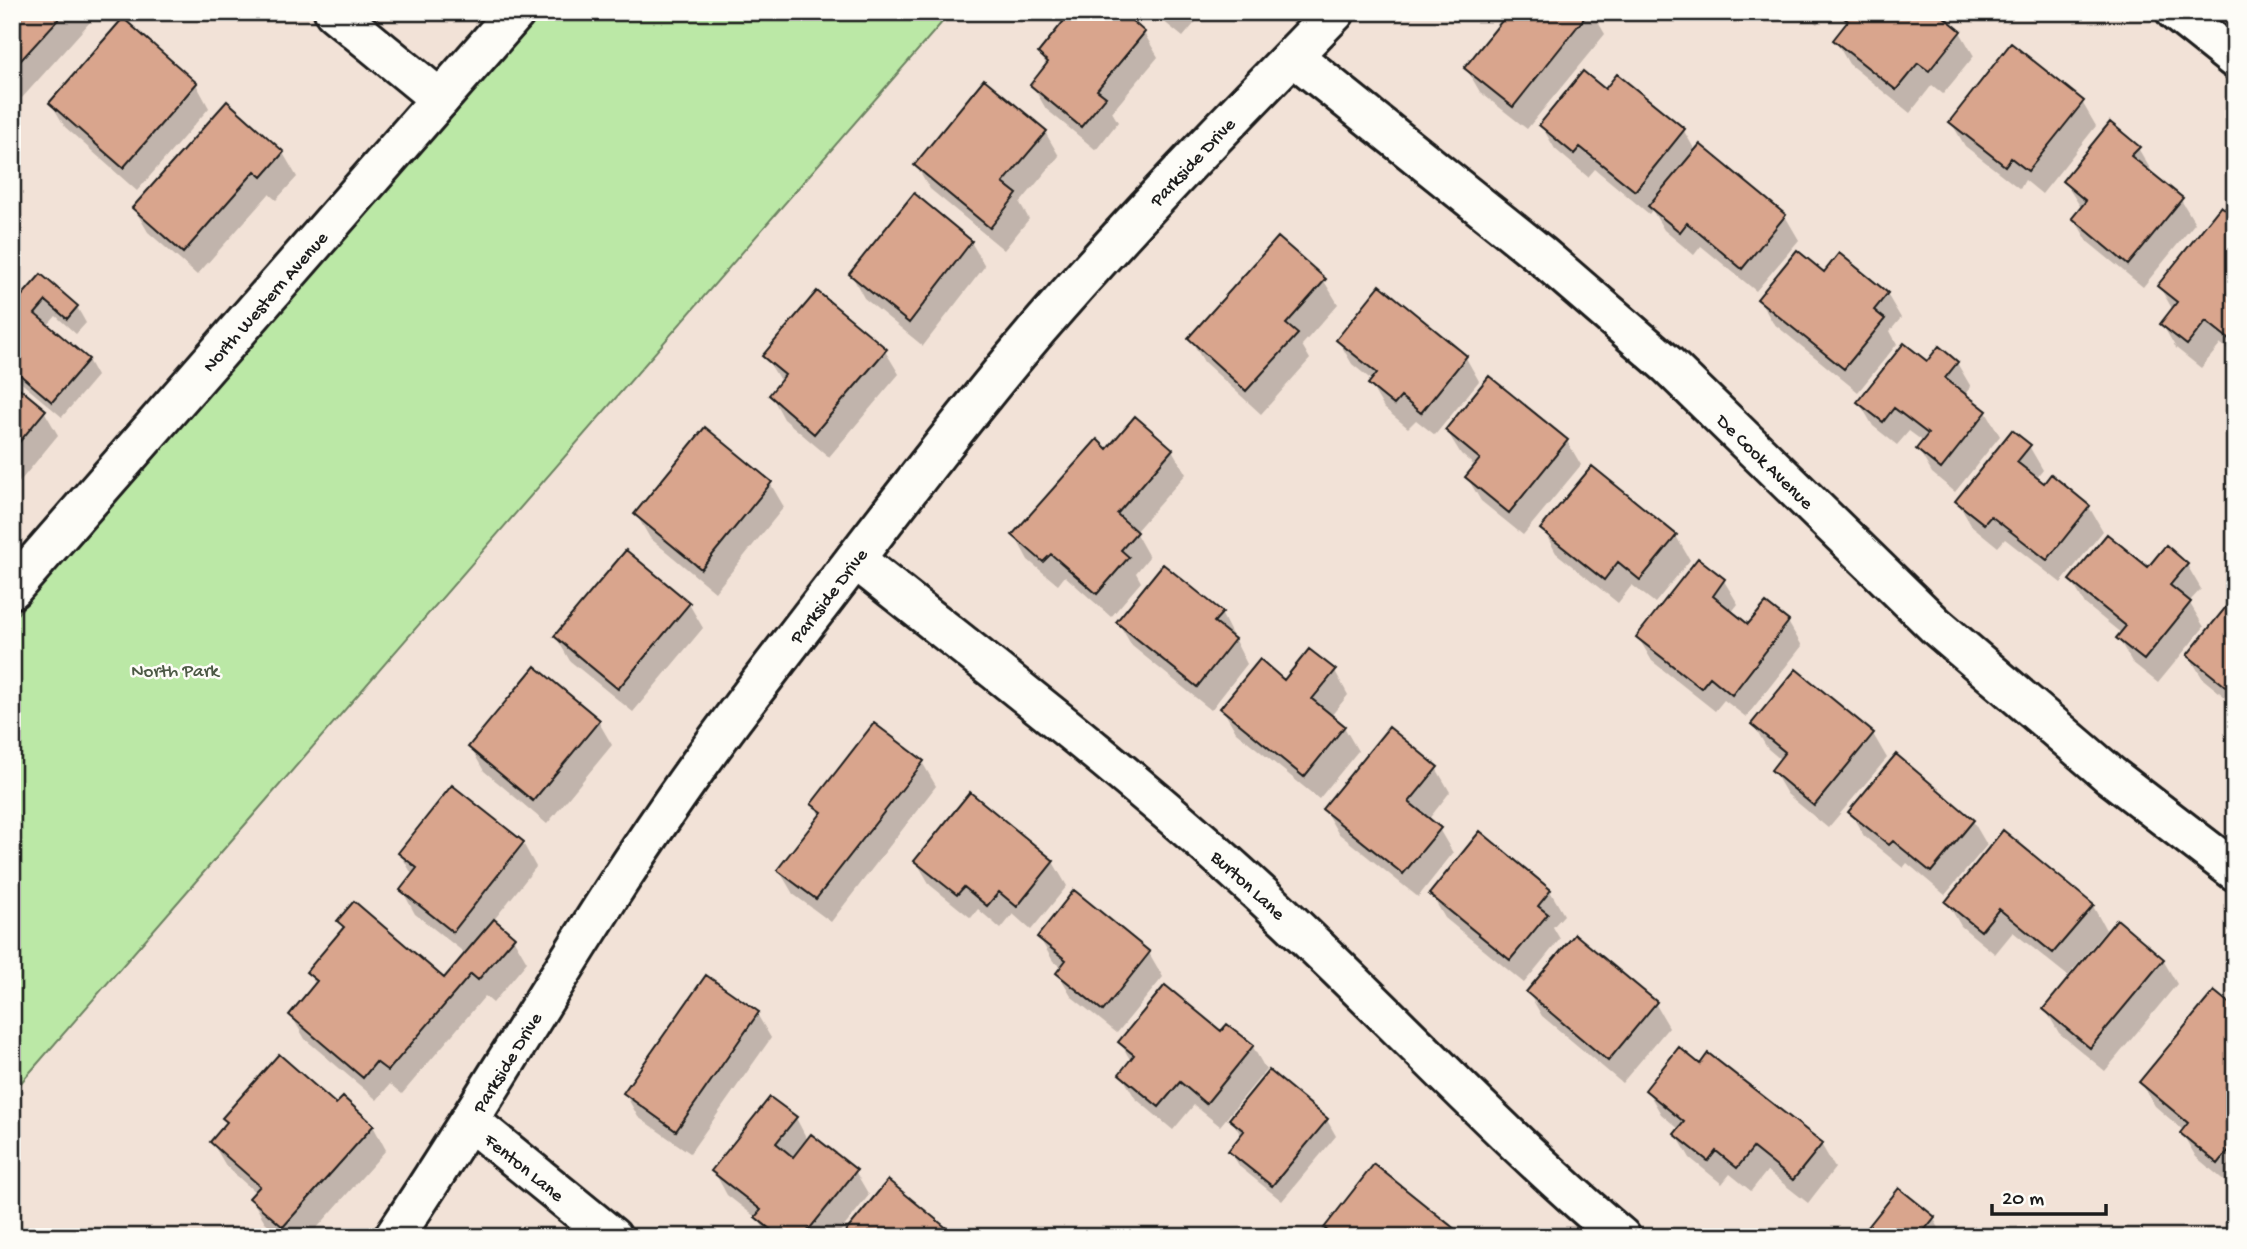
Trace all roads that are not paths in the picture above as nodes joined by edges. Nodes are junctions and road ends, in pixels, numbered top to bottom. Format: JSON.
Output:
{"nodes":[{"id":1,"x":334,"y":12,"type":"edge"},
{"id":2,"x":516,"y":12,"type":"edge"},
{"id":3,"x":1335,"y":12,"type":"edge"},
{"id":4,"x":2176,"y":12,"type":"edge"},
{"id":5,"x":1293,"y":56,"type":"junction"},
{"id":6,"x":2235,"y":59,"type":"edge"},
{"id":7,"x":440,"y":99,"type":"junction"},
{"id":8,"x":855,"y":559,"type":"junction"},
{"id":9,"x":12,"y":589,"type":"edge"},
{"id":10,"x":2235,"y":871,"type":"edge"},
{"id":11,"x":471,"y":1122,"type":"junction"},
{"id":12,"x":394,"y":1237,"type":"edge"},
{"id":13,"x":611,"y":1237,"type":"edge"},
{"id":14,"x":1621,"y":1237,"type":"edge"}],
"edges":[{"from":1,"to":7,"type":"street"},
{"from":2,"to":7,"type":"street","name":"North Western Avenue"},
{"from":3,"to":5,"type":"street","name":"Parkside Drive"},
{"from":4,"to":6,"type":"street"},
{"from":5,"to":8,"type":"street","name":"Parkside Drive"},
{"from":5,"to":10,"type":"street","name":"De Cook Avenue"},
{"from":7,"to":9,"type":"street","name":"North Western Avenue"},
{"from":8,"to":11,"type":"street","name":"Parkside Drive"},
{"from":8,"to":14,"type":"street","name":"Burton Lane"},
{"from":11,"to":12,"type":"street","name":"Parkside Drive"},
{"from":11,"to":13,"type":"street","name":"Fenton Lane"}]}
